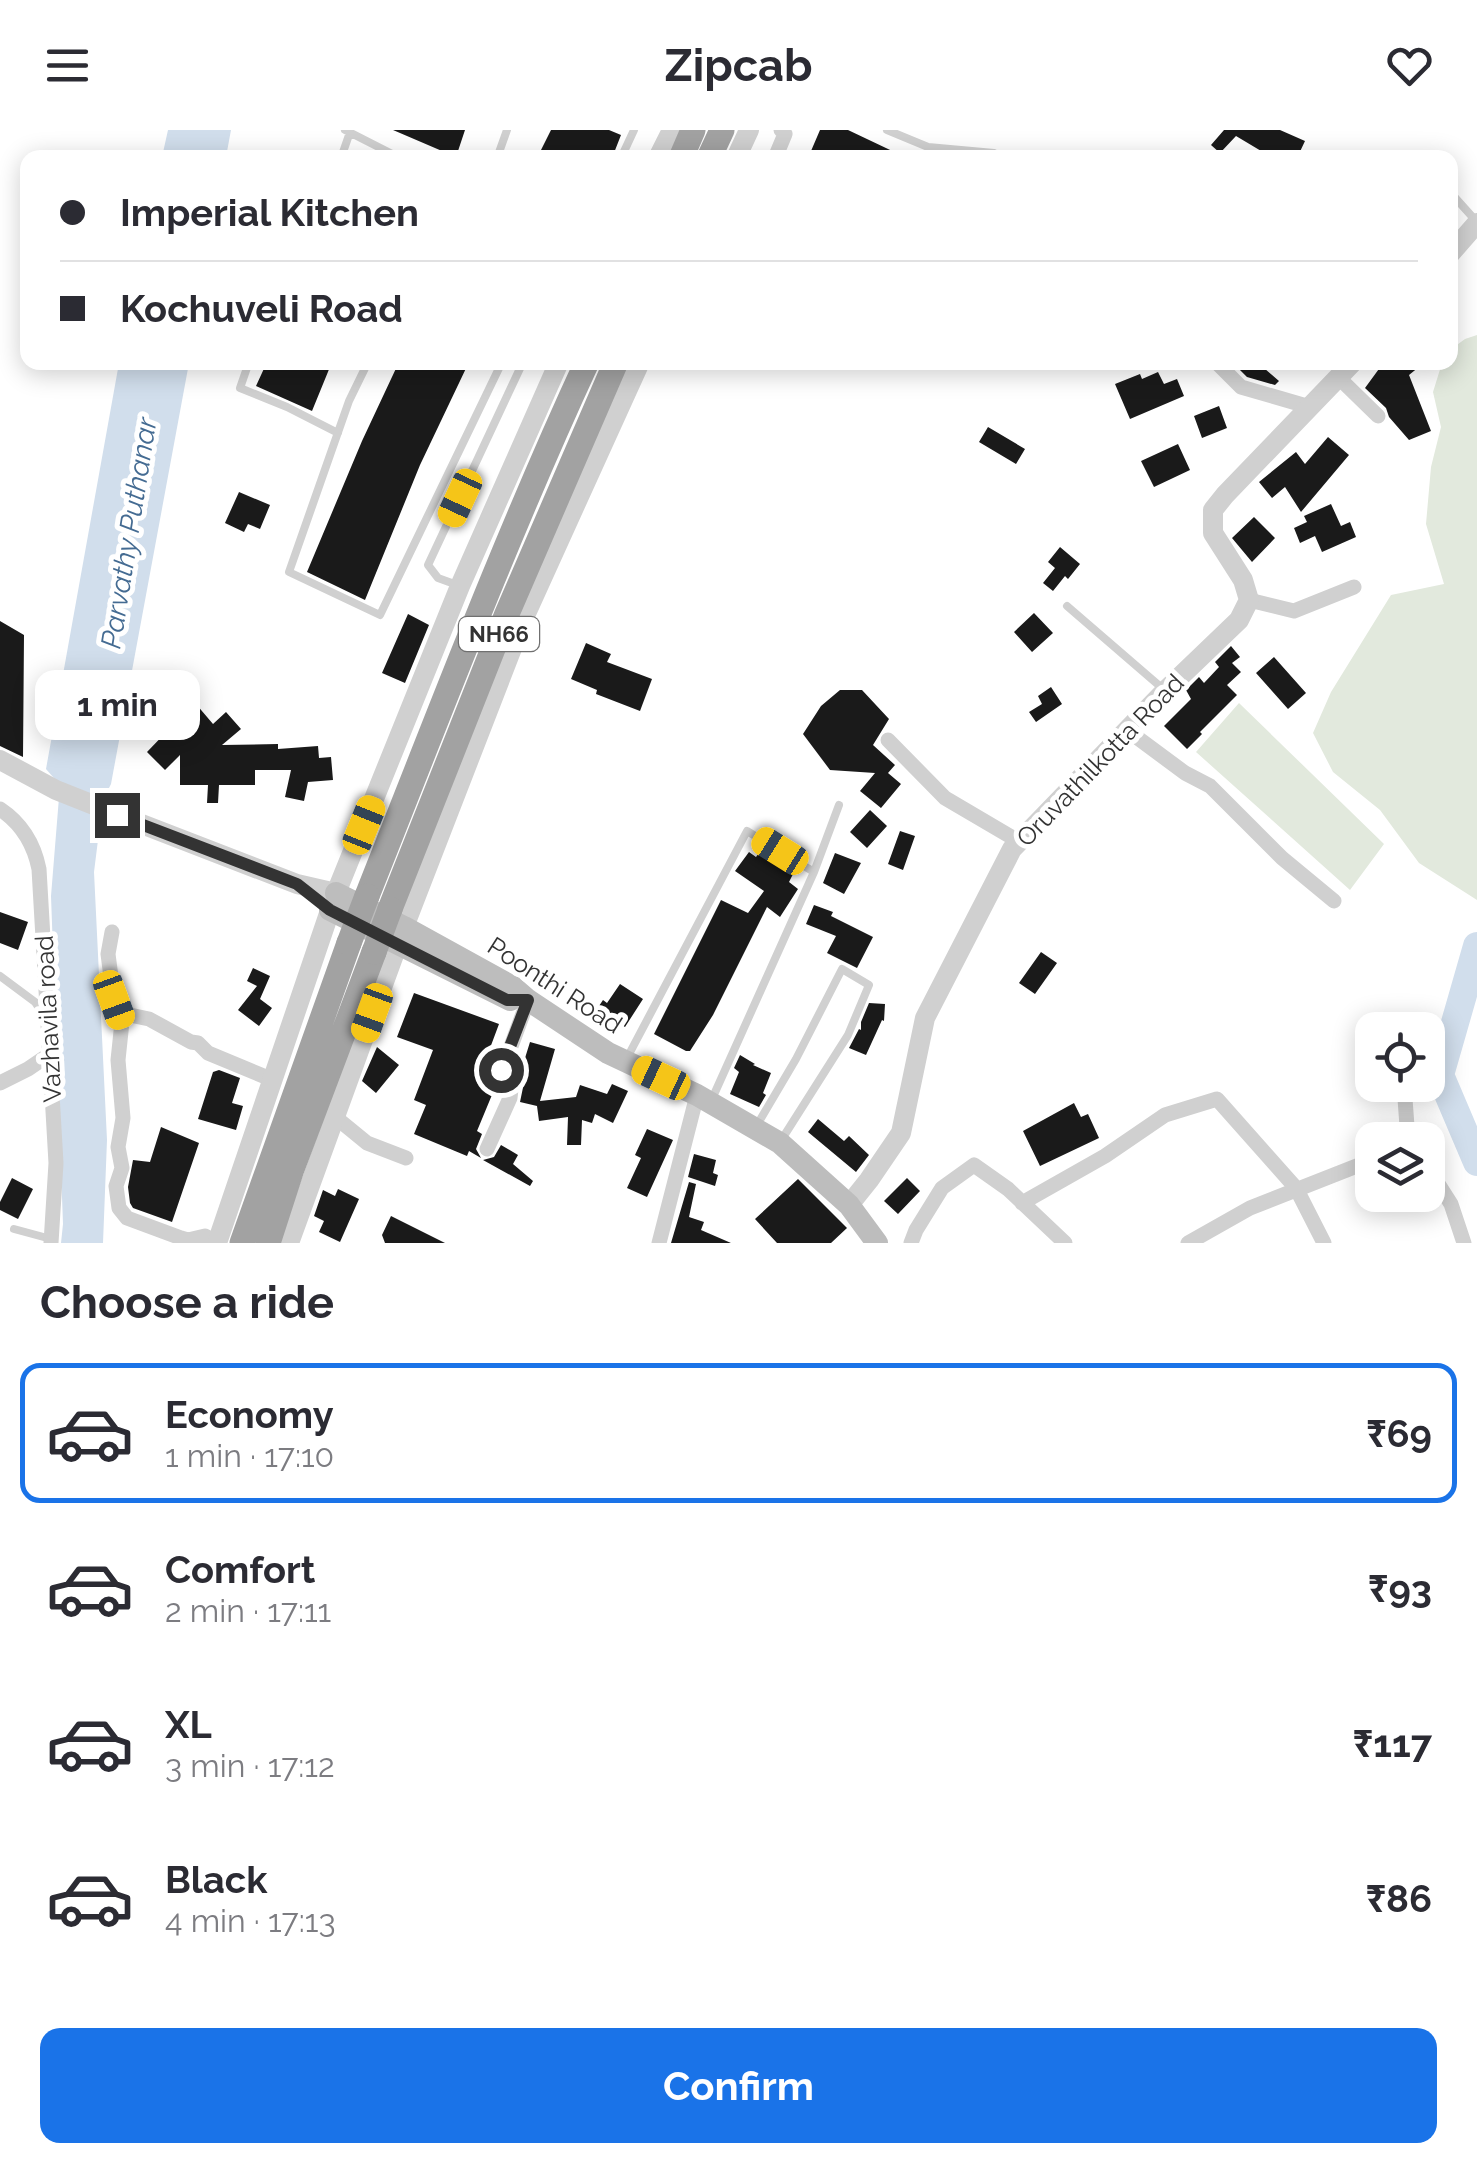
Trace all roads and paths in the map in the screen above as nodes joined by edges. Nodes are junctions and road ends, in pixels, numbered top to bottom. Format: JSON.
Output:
{"nodes":[{"id":1,"x":887,"y":130,"type":"edge"},
{"id":2,"x":348,"y":131,"type":"edge"},
{"id":3,"x":928,"y":147,"type":"junction"},
{"id":4,"x":385,"y":150,"type":"edge"},
{"id":5,"x":927,"y":150,"type":"edge"},
{"id":6,"x":961,"y":150,"type":"edge"},
{"id":7,"x":1458,"y":201,"type":"edge"},
{"id":8,"x":1477,"y":223,"type":"edge"},
{"id":9,"x":1458,"y":245,"type":"edge"},
{"id":10,"x":246,"y":370,"type":"edge"},
{"id":11,"x":364,"y":370,"type":"edge"},
{"id":12,"x":498,"y":370,"type":"edge"},
{"id":13,"x":519,"y":370,"type":"edge"},
{"id":14,"x":555,"y":370,"type":"edge"},
{"id":15,"x":583,"y":370,"type":"edge"},
{"id":16,"x":613,"y":370,"type":"edge"},
{"id":17,"x":636,"y":370,"type":"edge"},
{"id":18,"x":1224,"y":370,"type":"edge"},
{"id":19,"x":1346,"y":370,"type":"edge"},
{"id":20,"x":1310,"y":407,"type":"junction"},
{"id":21,"x":1378,"y":416,"type":"dead end"},
{"id":22,"x":338,"y":433,"type":"junction"},
{"id":23,"x":460,"y":586,"type":"junction"},
{"id":24,"x":1354,"y":586,"type":"dead end"},
{"id":25,"x":1248,"y":600,"type":"junction"},
{"id":26,"x":1067,"y":606,"type":"dead end"},
{"id":27,"x":1165,"y":691,"type":"junction"},
{"id":28,"x":1127,"y":730,"type":"junction"},
{"id":29,"x":888,"y":740,"type":"dead end"},
{"id":30,"x":0,"y":760,"type":"edge"},
{"id":31,"x":839,"y":805,"type":"dead end"},
{"id":32,"x":0,"y":809,"type":"edge"},
{"id":33,"x":1020,"y":842,"type":"junction"},
{"id":34,"x":814,"y":872,"type":"junction"},
{"id":35,"x":1334,"y":901,"type":"dead end"},
{"id":36,"x":333,"y":902,"type":"junction"},
{"id":37,"x":112,"y":932,"type":"dead end"},
{"id":38,"x":391,"y":933,"type":"junction"},
{"id":39,"x":0,"y":976,"type":"edge"},
{"id":40,"x":114,"y":1000,"type":"junction"},
{"id":41,"x":528,"y":1000,"type":"junction"},
{"id":42,"x":48,"y":1022,"type":"junction"},
{"id":43,"x":50,"y":1054,"type":"junction"},
{"id":44,"x":625,"y":1062,"type":"junction"},
{"id":45,"x":273,"y":1080,"type":"junction"},
{"id":46,"x":0,"y":1082,"type":"edge"},
{"id":47,"x":704,"y":1099,"type":"junction"},
{"id":48,"x":334,"y":1116,"type":"junction"},
{"id":49,"x":755,"y":1130,"type":"junction"},
{"id":50,"x":780,"y":1143,"type":"junction"},
{"id":51,"x":487,"y":1149,"type":"dead end"},
{"id":52,"x":406,"y":1158,"type":"dead end"},
{"id":53,"x":1355,"y":1166,"type":"edge"},
{"id":54,"x":1296,"y":1188,"type":"junction"},
{"id":55,"x":1445,"y":1195,"type":"edge"},
{"id":56,"x":1022,"y":1203,"type":"junction"},
{"id":57,"x":849,"y":1205,"type":"junction"},
{"id":58,"x":14,"y":1229,"type":"dead end"},
{"id":59,"x":51,"y":1241,"type":"edge"},
{"id":60,"x":217,"y":1243,"type":"edge"},
{"id":61,"x":242,"y":1243,"type":"edge"},
{"id":62,"x":268,"y":1243,"type":"edge"},
{"id":63,"x":289,"y":1243,"type":"edge"},
{"id":64,"x":660,"y":1243,"type":"edge"},
{"id":65,"x":877,"y":1243,"type":"edge"},
{"id":66,"x":911,"y":1243,"type":"edge"},
{"id":67,"x":1065,"y":1243,"type":"edge"},
{"id":68,"x":1188,"y":1243,"type":"edge"},
{"id":69,"x":1324,"y":1243,"type":"edge"},
{"id":70,"x":1464,"y":1243,"type":"edge"}],
"edges":[{"from":1,"to":3,"type":"lane"},
{"from":2,"to":4,"type":"lane"},
{"from":3,"to":5,"type":"lane"},
{"from":3,"to":6,"type":"lane"},
{"from":7,"to":8,"type":"lane"},
{"from":8,"to":9,"type":"street"},
{"from":10,"to":22,"type":"lane"},
{"from":11,"to":22,"type":"lane"},
{"from":12,"to":22,"type":"lane"},
{"from":13,"to":23,"type":"lane"},
{"from":14,"to":23,"type":"street"},
{"from":15,"to":61,"type":"highway","number":"NH66","bridge":true},
{"from":16,"to":38,"type":"highway","number":"NH66"},
{"from":17,"to":38,"type":"street"},
{"from":18,"to":20,"type":"street"},
{"from":19,"to":20,"type":"street"},
{"from":19,"to":21,"type":"street"},
{"from":20,"to":25,"type":"street"},
{"from":23,"to":36,"type":"street"},
{"from":24,"to":25,"type":"street"},
{"from":25,"to":27,"type":"street","name":"Oruvathilkotta Road"},
{"from":26,"to":27,"type":"lane"},
{"from":27,"to":28,"type":"street","name":"Oruvathilkotta Road"},
{"from":28,"to":33,"type":"street","name":"Oruvathilkotta Road"},
{"from":28,"to":35,"type":"street"},
{"from":29,"to":33,"type":"street"},
{"from":30,"to":36,"type":"street"},
{"from":31,"to":34,"type":"lane"},
{"from":32,"to":42,"type":"street","name":"Vazhavila road"},
{"from":33,"to":57,"type":"street","name":"Oruvathilkotta Road"},
{"from":34,"to":44,"type":"lane"},
{"from":34,"to":47,"type":"lane"},
{"from":36,"to":38,"type":"main road","name":"Poonthi Road"},
{"from":36,"to":45,"type":"street"},
{"from":37,"to":40,"type":"street"},
{"from":38,"to":41,"type":"main road","name":"Poonthi Road"},
{"from":38,"to":48,"type":"street"},
{"from":38,"to":62,"type":"highway","number":"NH66"},
{"from":39,"to":42,"type":"lane"},
{"from":40,"to":45,"type":"street"},
{"from":40,"to":60,"type":"street"},
{"from":41,"to":44,"type":"main road","name":"Poonthi Road"},
{"from":41,"to":51,"type":"street"},
{"from":42,"to":43,"type":"street","name":"Vazhavila road"},
{"from":43,"to":46,"type":"street"},
{"from":43,"to":59,"type":"street","name":"Vazhavila road"},
{"from":44,"to":47,"type":"main road","name":"Poonthi Road"},
{"from":45,"to":60,"type":"street"},
{"from":47,"to":49,"type":"main road","name":"Poonthi Road"},
{"from":47,"to":64,"type":"street"},
{"from":48,"to":52,"type":"street"},
{"from":48,"to":63,"type":"street"},
{"from":49,"to":50,"type":"main road","name":"Poonthi Road"},
{"from":49,"to":50,"type":"lane"},
{"from":50,"to":57,"type":"main road","name":"Poonthi Road"},
{"from":53,"to":54,"type":"street"},
{"from":54,"to":56,"type":"street"},
{"from":54,"to":68,"type":"street"},
{"from":54,"to":69,"type":"street"},
{"from":55,"to":70,"type":"street"},
{"from":56,"to":66,"type":"street"},
{"from":56,"to":67,"type":"street"},
{"from":57,"to":65,"type":"main road","name":"Poonthi Road"},
{"from":58,"to":59,"type":"lane"}]}
